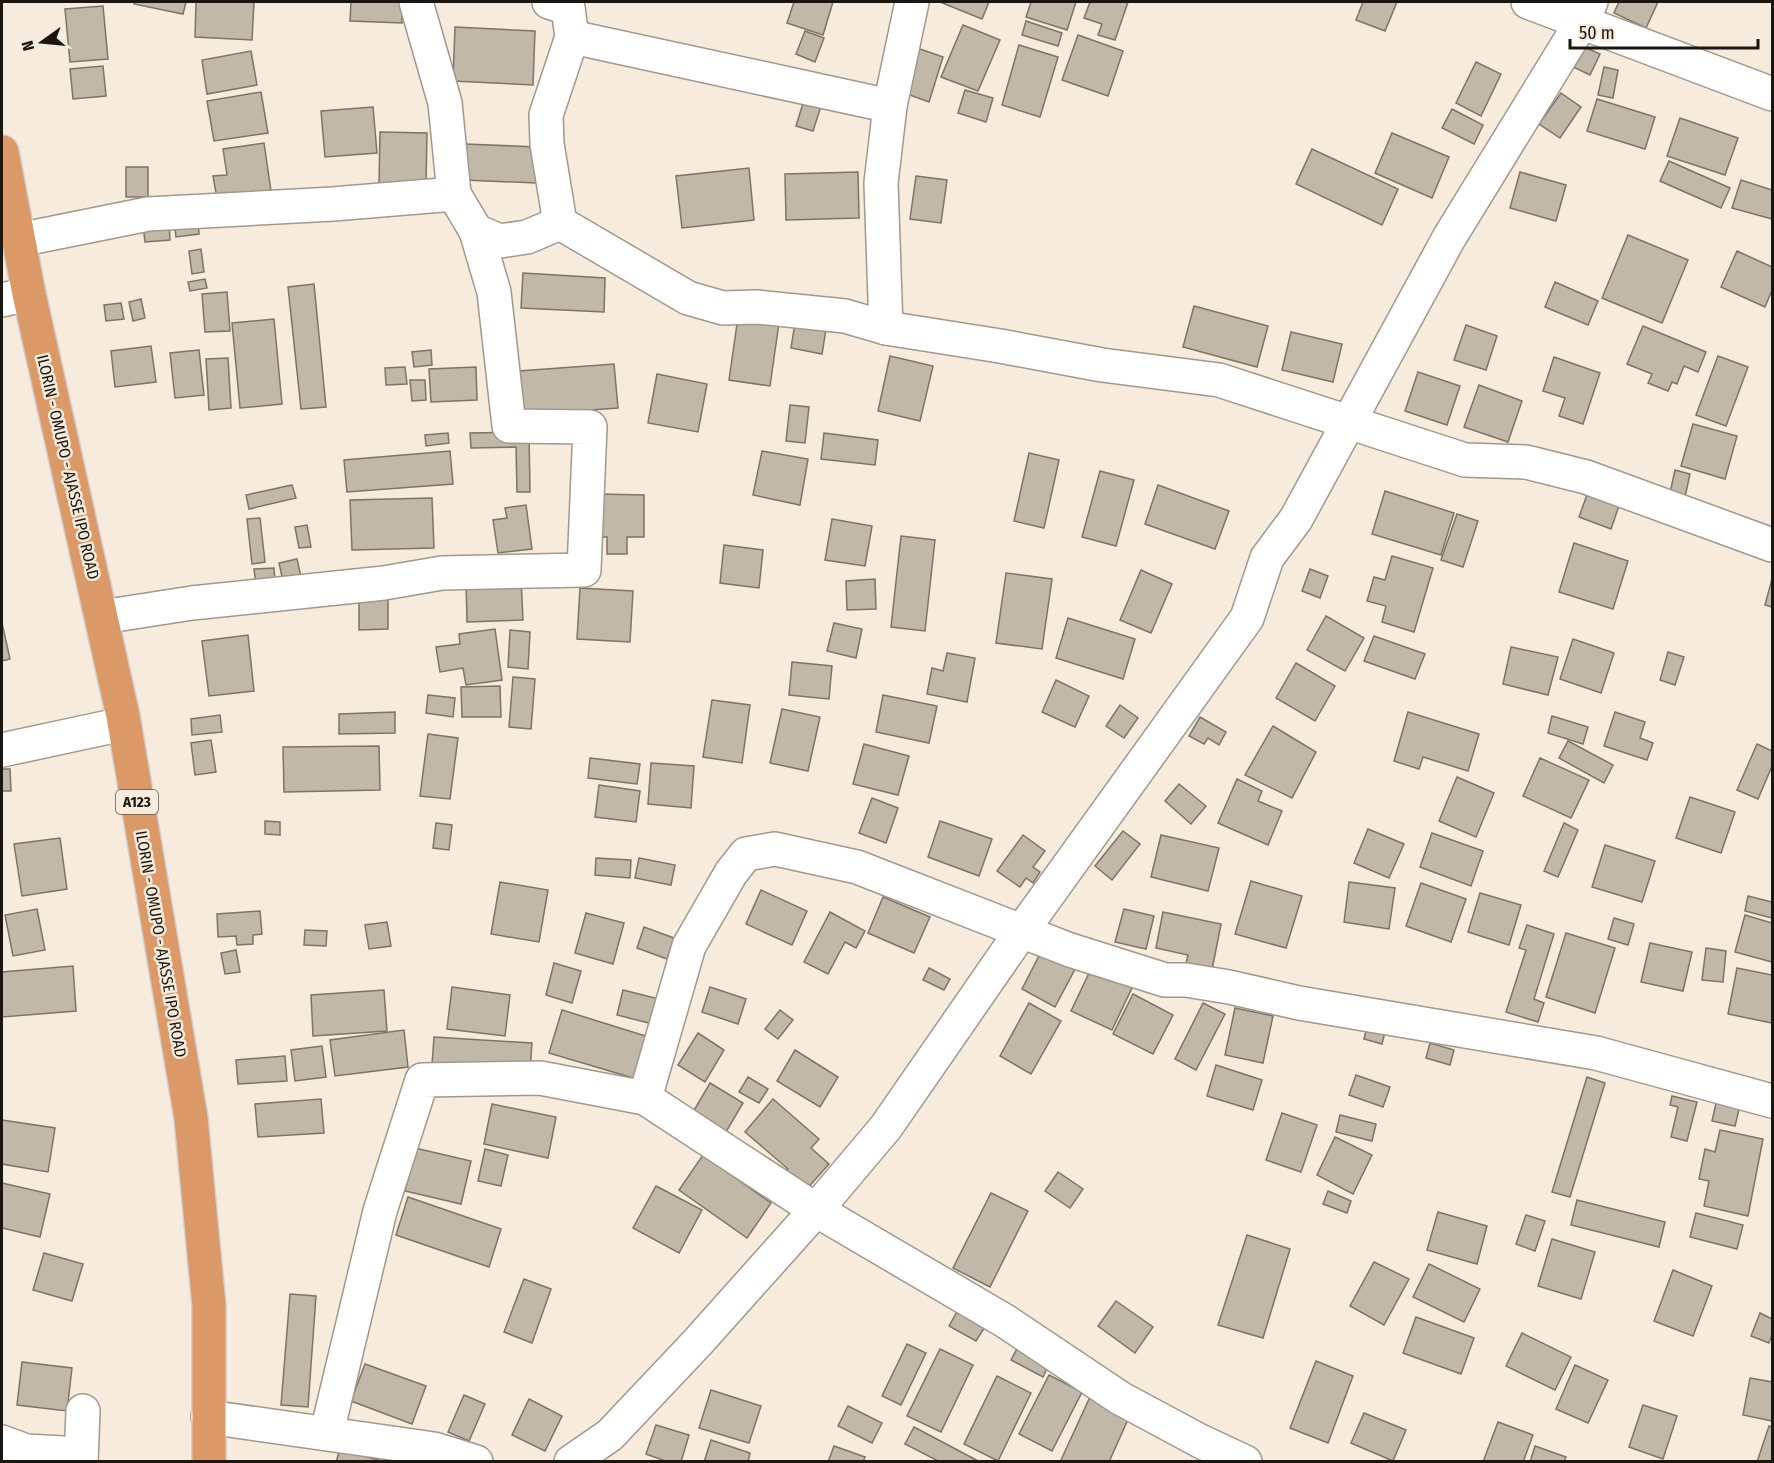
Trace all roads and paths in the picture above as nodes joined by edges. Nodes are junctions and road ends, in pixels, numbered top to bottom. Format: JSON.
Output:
{"nodes":[{"id":1,"x":416,"y":2,"type":"edge"},
{"id":2,"x":549,"y":2,"type":"edge"},
{"id":3,"x":912,"y":2,"type":"edge"},
{"id":4,"x":1528,"y":2,"type":"edge"},
{"id":5,"x":1586,"y":12,"type":"edge"},
{"id":6,"x":573,"y":37,"type":"junction"},
{"id":7,"x":1773,"y":94,"type":"edge"},
{"id":8,"x":890,"y":106,"type":"junction"},
{"id":9,"x":2,"y":152,"type":"edge"},
{"id":10,"x":454,"y":194,"type":"junction"},
{"id":11,"x":560,"y":223,"type":"junction"},
{"id":12,"x":476,"y":231,"type":"junction"},
{"id":13,"x":19,"y":240,"type":"junction"},
{"id":14,"x":15,"y":297,"type":"edge"},
{"id":15,"x":886,"y":328,"type":"junction"},
{"id":16,"x":1349,"y":421,"type":"junction"},
{"id":17,"x":1773,"y":545,"type":"edge"},
{"id":18,"x":102,"y":617,"type":"junction"},
{"id":19,"x":123,"y":724,"type":"junction"},
{"id":20,"x":2,"y":750,"type":"edge"},
{"id":21,"x":1022,"y":932,"type":"junction"},
{"id":22,"x":645,"y":1098,"type":"junction"},
{"id":23,"x":1773,"y":1101,"type":"edge"},
{"id":24,"x":816,"y":1210,"type":"junction"},
{"id":25,"x":83,"y":1411,"type":"dead end"},
{"id":26,"x":208,"y":1417,"type":"junction"},
{"id":27,"x":327,"y":1432,"type":"junction"},
{"id":28,"x":2,"y":1442,"type":"edge"},
{"id":29,"x":81,"y":1457,"type":"edge"},
{"id":30,"x":209,"y":1461,"type":"edge"},
{"id":31,"x":476,"y":1461,"type":"edge"},
{"id":32,"x":571,"y":1461,"type":"edge"},
{"id":33,"x":1245,"y":1461,"type":"edge"}],
"edges":[{"from":1,"to":10,"type":"street"},
{"from":2,"to":6,"type":"street"},
{"from":3,"to":8,"type":"street"},
{"from":4,"to":5,"type":"street"},
{"from":5,"to":7,"type":"street"},
{"from":5,"to":16,"type":"street"},
{"from":6,"to":8,"type":"street"},
{"from":6,"to":11,"type":"street"},
{"from":8,"to":15,"type":"street"},
{"from":9,"to":13,"type":"highway","name":"ILORIN - OMUPO - AJASSE IPO ROAD","number":"A123"},
{"from":10,"to":12,"type":"street"},
{"from":10,"to":13,"type":"street"},
{"from":11,"to":12,"type":"street"},
{"from":11,"to":15,"type":"street"},
{"from":12,"to":18,"type":"street"},
{"from":13,"to":14,"type":"highway","name":"ILORIN - OMUPO - AJASSE IPO ROAD","number":"A123"},
{"from":14,"to":18,"type":"highway","name":"ILORIN - OMUPO - AJASSE IPO ROAD","number":"A123"},
{"from":15,"to":16,"type":"street"},
{"from":16,"to":17,"type":"street"},
{"from":16,"to":21,"type":"street"},
{"from":18,"to":19,"type":"highway","name":"ILORIN - OMUPO - AJASSE IPO ROAD","number":"A123"},
{"from":19,"to":20,"type":"street"},
{"from":19,"to":26,"type":"highway","name":"ILORIN - OMUPO - AJASSE IPO ROAD","number":"A123"},
{"from":21,"to":22,"type":"street"},
{"from":21,"to":23,"type":"street"},
{"from":21,"to":24,"type":"street"},
{"from":22,"to":24,"type":"street"},
{"from":22,"to":27,"type":"street"},
{"from":24,"to":32,"type":"street"},
{"from":24,"to":33,"type":"street"},
{"from":25,"to":29,"type":"street"},
{"from":26,"to":27,"type":"street"},
{"from":26,"to":30,"type":"highway","name":"ILORIN - OMUPO - AJASSE IPO ROAD","number":"A123"},
{"from":27,"to":31,"type":"street"},
{"from":28,"to":29,"type":"street"}]}
